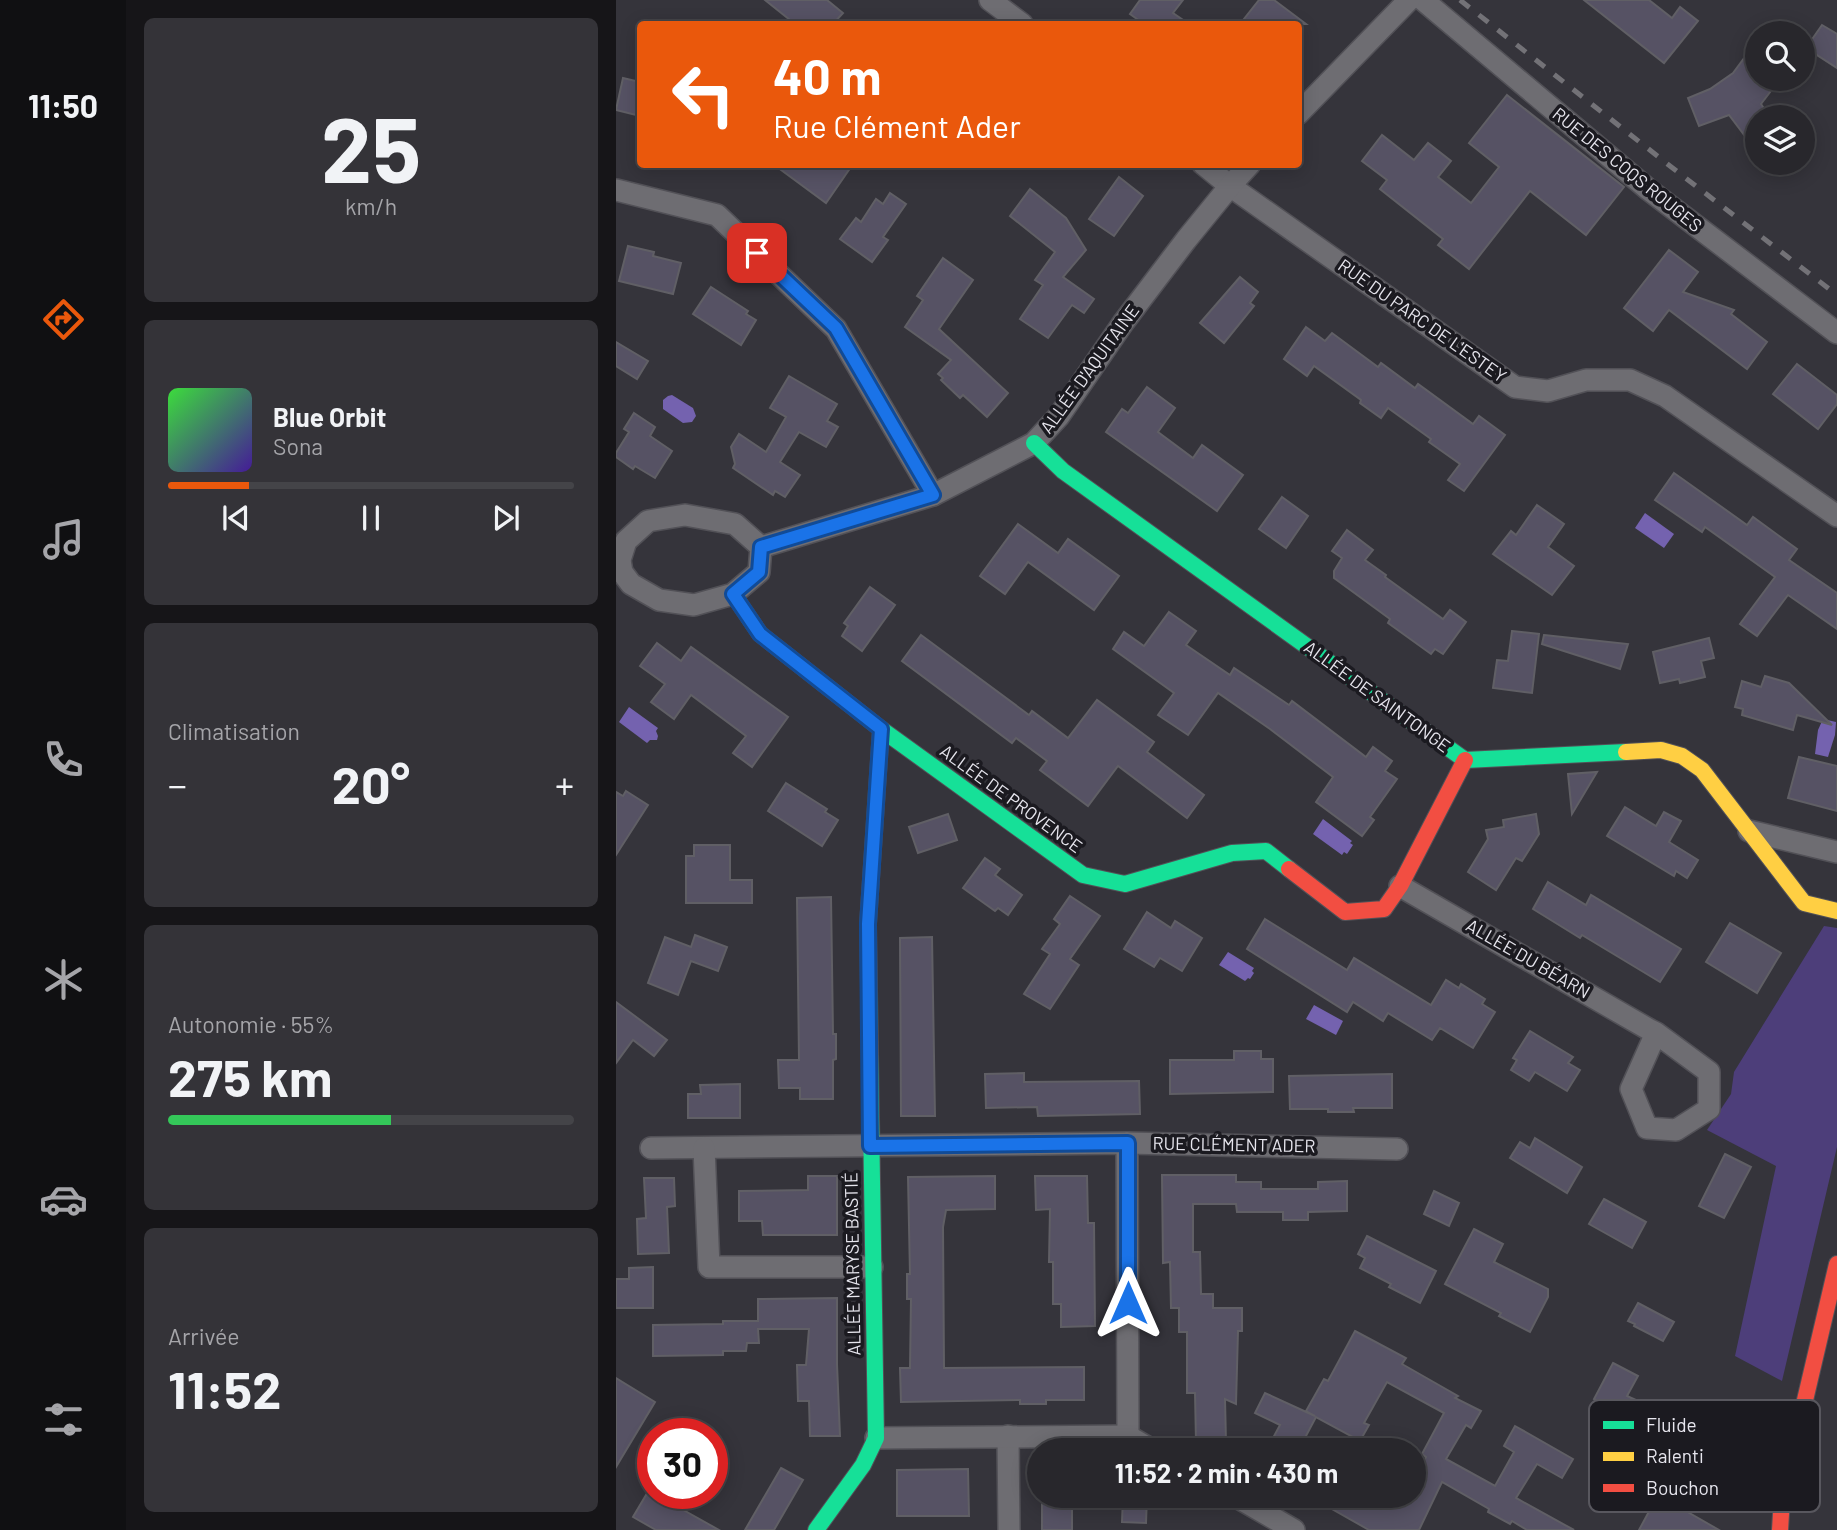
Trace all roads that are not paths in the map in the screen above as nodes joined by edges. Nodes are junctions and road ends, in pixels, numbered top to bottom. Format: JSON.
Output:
{"nodes":[{"id":1,"x":990,"y":0,"type":"edge"},
{"id":2,"x":1409,"y":0,"type":"edge"},
{"id":3,"x":1423,"y":0,"type":"edge"},
{"id":4,"x":1018,"y":21,"type":"edge"},
{"id":5,"x":1302,"y":110,"type":"edge"},
{"id":6,"x":1208,"y":168,"type":"edge"},
{"id":7,"x":1246,"y":168,"type":"edge"},
{"id":8,"x":1230,"y":186,"type":"junction"},
{"id":9,"x":616,"y":190,"type":"edge"},
{"id":10,"x":1837,"y":333,"type":"edge"},
{"id":11,"x":1034,"y":443,"type":"junction"},
{"id":12,"x":933,"y":495,"type":"junction"},
{"id":13,"x":1837,"y":516,"type":"edge"},
{"id":14,"x":621,"y":537,"type":"edge"},
{"id":15,"x":761,"y":547,"type":"junction"},
{"id":16,"x":619,"y":573,"type":"edge"},
{"id":17,"x":733,"y":594,"type":"junction"},
{"id":18,"x":881,"y":729,"type":"junction"},
{"id":19,"x":1465,"y":760,"type":"junction"},
{"id":20,"x":1749,"y":831,"type":"junction"},
{"id":21,"x":1837,"y":852,"type":"edge"},
{"id":22,"x":1400,"y":886,"type":"junction"},
{"id":23,"x":1837,"y":911,"type":"edge"},
{"id":24,"x":1656,"y":1034,"type":"junction"},
{"id":25,"x":1128,"y":1143,"type":"junction"},
{"id":26,"x":870,"y":1146,"type":"junction"},
{"id":27,"x":651,"y":1148,"type":"dead end"},
{"id":28,"x":704,"y":1148,"type":"junction"},
{"id":29,"x":1397,"y":1149,"type":"dead end"},
{"id":30,"x":1837,"y":1264,"type":"edge"},
{"id":31,"x":872,"y":1267,"type":"junction"},
{"id":32,"x":1805,"y":1400,"type":"edge"},
{"id":33,"x":1008,"y":1436,"type":"junction"},
{"id":34,"x":1128,"y":1436,"type":"junction"},
{"id":35,"x":876,"y":1438,"type":"junction"},
{"id":36,"x":1131,"y":1438,"type":"edge"},
{"id":37,"x":1256,"y":1508,"type":"edge"},
{"id":38,"x":1781,"y":1512,"type":"edge"},
{"id":39,"x":816,"y":1530,"type":"edge"},
{"id":40,"x":1009,"y":1530,"type":"edge"},
{"id":41,"x":1294,"y":1530,"type":"edge"},
{"id":42,"x":1780,"y":1530,"type":"edge"}],
"edges":[{"from":1,"to":4,"type":"street"},
{"from":2,"to":5,"type":"street"},
{"from":3,"to":10,"type":"street","name":"RUE DES COQS ROUGES"},
{"from":6,"to":8,"type":"street","name":"RUE DU PARC DE L'ESTEY"},
{"from":7,"to":8,"type":"street","name":"ALLÉE D'AQUITAINE"},
{"from":8,"to":11,"type":"street","name":"ALLÉE D'AQUITAINE"},
{"from":8,"to":13,"type":"street","name":"RUE DU PARC DE L'ESTEY"},
{"from":9,"to":12,"type":"street"},
{"from":11,"to":12,"type":"street","name":"ALLÉE D'AQUITAINE"},
{"from":11,"to":19,"type":"street","name":"ALLÉE DE SAINTONGE"},
{"from":12,"to":15,"type":"street","name":"ALLÉE D'AQUITAINE"},
{"from":14,"to":15,"type":"street"},
{"from":14,"to":16,"type":"street"},
{"from":15,"to":17,"type":"street"},
{"from":16,"to":17,"type":"street"},
{"from":17,"to":18,"type":"street","name":"ALLÉE DE PROVENCE"},
{"from":18,"to":22,"type":"street","name":"ALLÉE DE PROVENCE"},
{"from":18,"to":26,"type":"street","name":"ALLÉE MARYSE BASTIÉ"},
{"from":19,"to":20,"type":"street","name":"ALLÉE DE SAINTONGE"},
{"from":19,"to":22,"type":"street","name":"ALLÉE DE PROVENCE"},
{"from":20,"to":21,"type":"street"},
{"from":20,"to":23,"type":"street","name":"ALLÉE DE SAINTONGE"},
{"from":22,"to":24,"type":"street","name":"ALLÉE DU BÉARN"},
{"from":24,"to":24,"type":"street","name":"ALLÉE DU BÉARN"},
{"from":25,"to":26,"type":"street","name":"RUE CLÉMENT ADER"},
{"from":25,"to":29,"type":"street","name":"RUE CLÉMENT ADER"},
{"from":25,"to":34,"type":"street"},
{"from":26,"to":28,"type":"street","name":"RUE CLÉMENT ADER"},
{"from":26,"to":31,"type":"street","name":"ALLÉE MARYSE BASTIÉ"},
{"from":27,"to":28,"type":"street","name":"RUE CLÉMENT ADER"},
{"from":28,"to":31,"type":"street"},
{"from":30,"to":32,"type":"street"},
{"from":31,"to":35,"type":"street","name":"ALLÉE MARYSE BASTIÉ"},
{"from":33,"to":34,"type":"street"},
{"from":33,"to":35,"type":"street"},
{"from":33,"to":40,"type":"street"},
{"from":34,"to":36,"type":"street"},
{"from":35,"to":39,"type":"street","name":"ALLÉE MARYSE BASTIÉ"},
{"from":37,"to":41,"type":"street"},
{"from":38,"to":42,"type":"street"}]}
